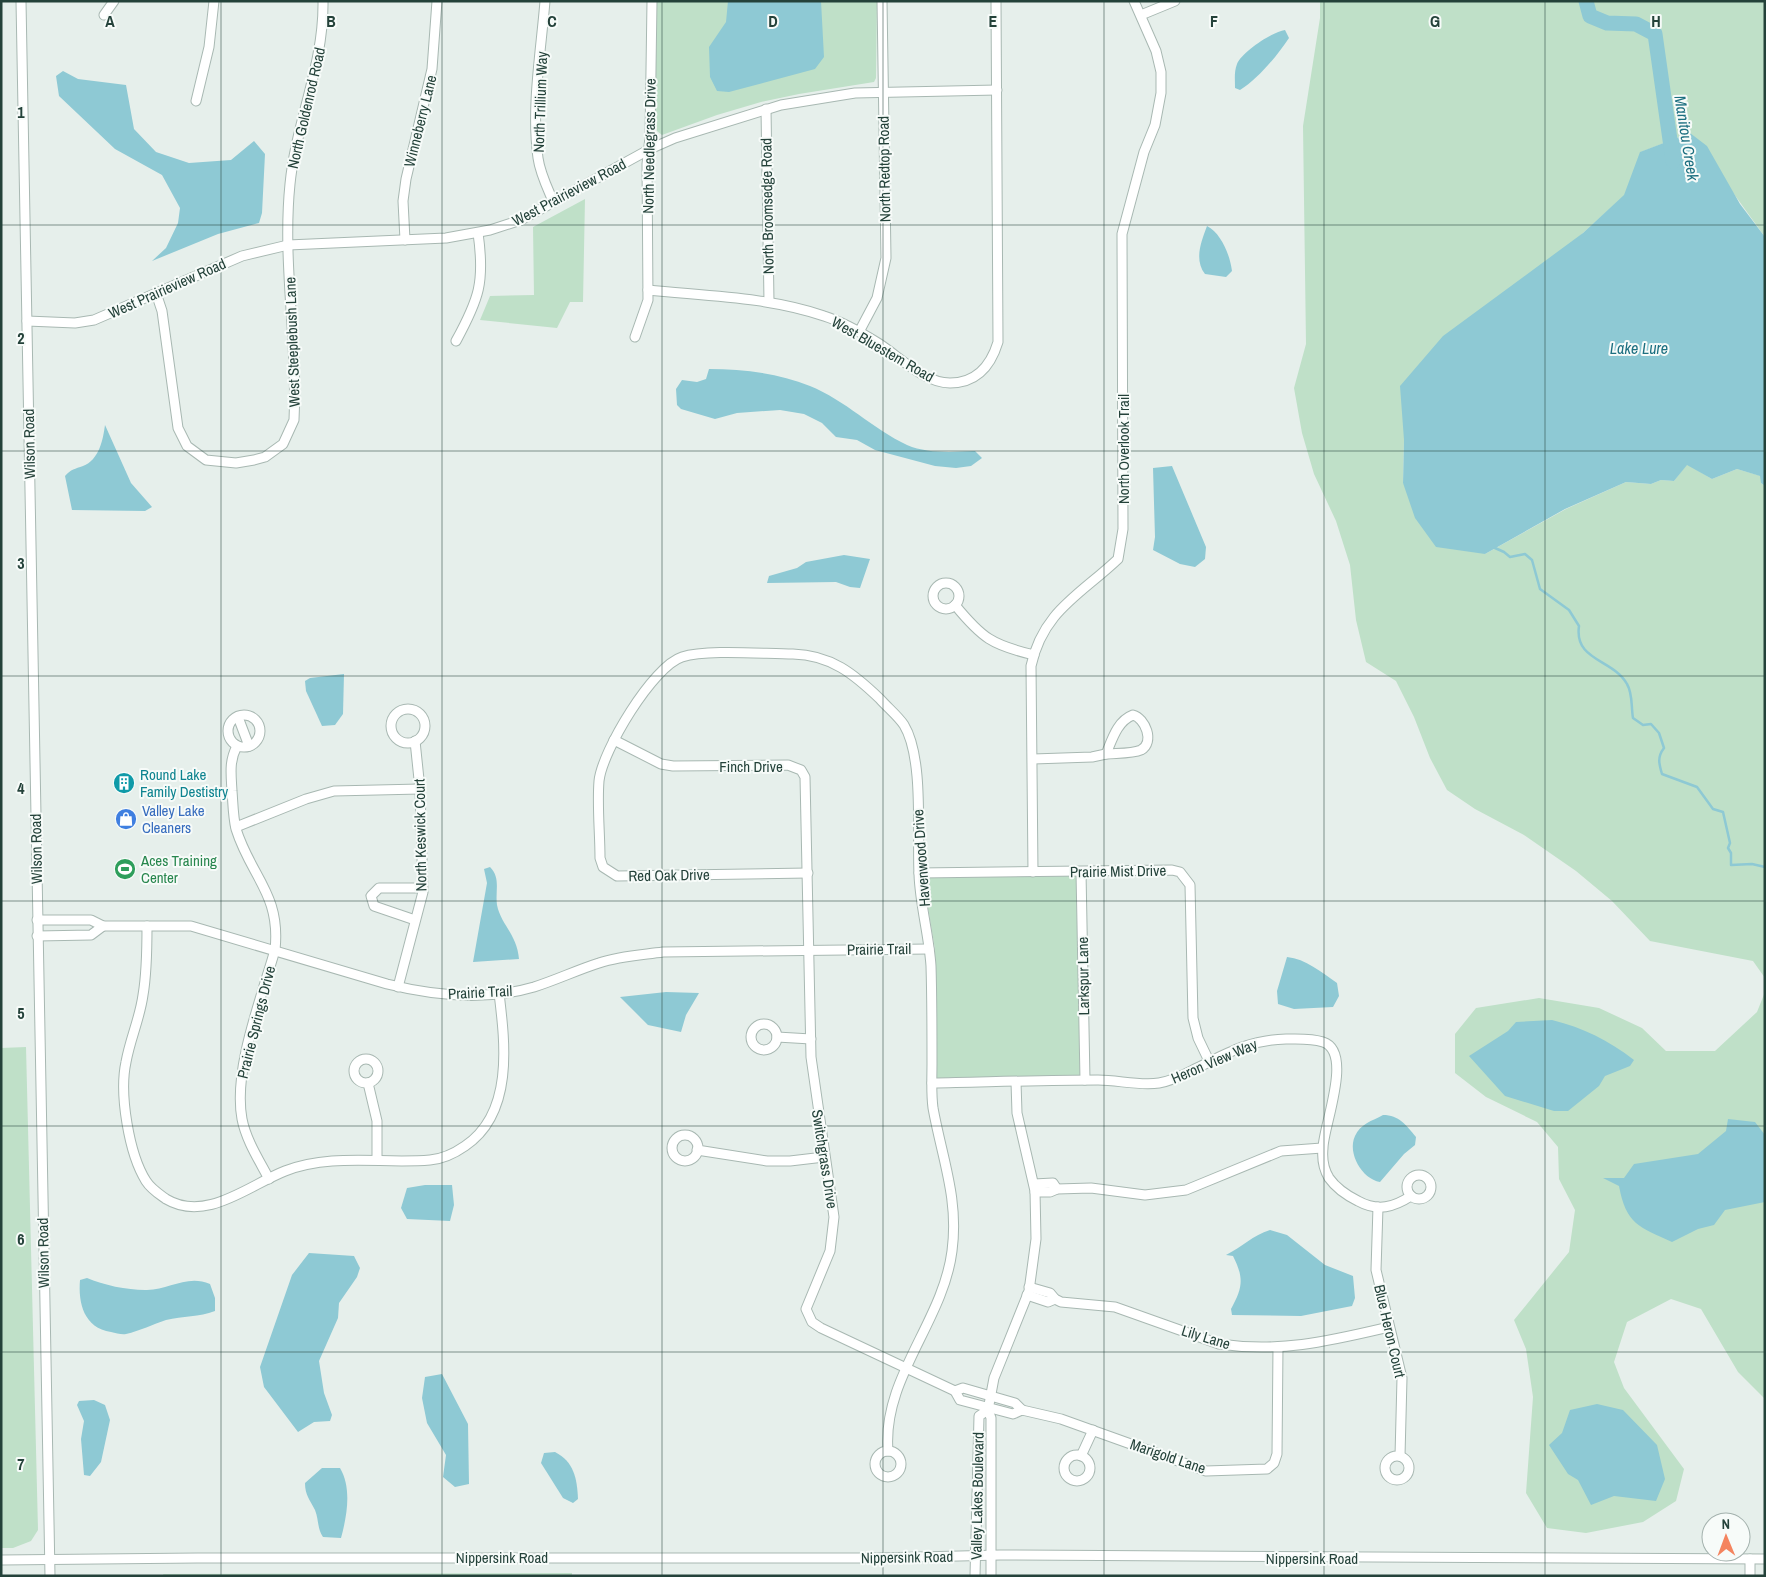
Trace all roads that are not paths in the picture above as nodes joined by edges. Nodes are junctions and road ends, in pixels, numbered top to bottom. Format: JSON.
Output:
{"nodes":[{"id":1,"x":21,"y":1,"type":"edge"},
{"id":2,"x":114,"y":1,"type":"edge"},
{"id":3,"x":214,"y":1,"type":"edge"},
{"id":4,"x":323,"y":1,"type":"edge"},
{"id":5,"x":438,"y":1,"type":"edge"},
{"id":6,"x":545,"y":1,"type":"edge"},
{"id":7,"x":652,"y":1,"type":"edge"},
{"id":8,"x":882,"y":1,"type":"edge"},
{"id":9,"x":996,"y":1,"type":"edge"},
{"id":10,"x":1134,"y":1,"type":"edge"},
{"id":11,"x":1175,"y":1,"type":"edge"},
{"id":12,"x":104,"y":14,"type":"dead end"},
{"id":13,"x":1141,"y":15,"type":"junction"},
{"id":14,"x":997,"y":90,"type":"junction"},
{"id":15,"x":884,"y":92,"type":"junction"},
{"id":16,"x":196,"y":101,"type":"dead end"},
{"id":17,"x":766,"y":110,"type":"junction"},
{"id":18,"x":650,"y":149,"type":"junction"},
{"id":19,"x":553,"y":201,"type":"junction"},
{"id":20,"x":478,"y":233,"type":"junction"},
{"id":21,"x":405,"y":240,"type":"junction"},
{"id":22,"x":288,"y":245,"type":"junction"},
{"id":23,"x":648,"y":290,"type":"junction"},
{"id":24,"x":156,"y":293,"type":"junction"},
{"id":25,"x":768,"y":302,"type":"junction"},
{"id":26,"x":27,"y":321,"type":"junction"},
{"id":27,"x":859,"y":332,"type":"junction"},
{"id":28,"x":636,"y":337,"type":"dead end"},
{"id":29,"x":456,"y":341,"type":"dead end"},
{"id":30,"x":954,"y":605,"type":"dead end"},
{"id":31,"x":1034,"y":655,"type":"junction"},
{"id":32,"x":238,"y":717,"type":"junction"},
{"id":33,"x":614,"y":740,"type":"junction"},
{"id":34,"x":415,"y":741,"type":"dead end"},
{"id":35,"x":237,"y":746,"type":"junction"},
{"id":36,"x":249,"y":746,"type":"junction"},
{"id":37,"x":1106,"y":754,"type":"junction"},
{"id":38,"x":1033,"y":759,"type":"junction"},
{"id":39,"x":420,"y":789,"type":"junction"},
{"id":40,"x":236,"y":827,"type":"junction"},
{"id":41,"x":1033,"y":872,"type":"junction"},
{"id":42,"x":1081,"y":872,"type":"junction"},
{"id":43,"x":808,"y":873,"type":"junction"},
{"id":44,"x":919,"y":873,"type":"junction"},
{"id":45,"x":422,"y":888,"type":"junction"},
{"id":46,"x":37,"y":920,"type":"junction"},
{"id":47,"x":415,"y":920,"type":"junction"},
{"id":48,"x":103,"y":926,"type":"junction"},
{"id":49,"x":147,"y":926,"type":"junction"},
{"id":50,"x":37,"y":936,"type":"junction"},
{"id":51,"x":929,"y":949,"type":"junction"},
{"id":52,"x":275,"y":950,"type":"junction"},
{"id":53,"x":809,"y":950,"type":"junction"},
{"id":54,"x":398,"y":987,"type":"junction"},
{"id":55,"x":499,"y":993,"type":"junction"},
{"id":56,"x":777,"y":1037,"type":"dead end"},
{"id":57,"x":811,"y":1039,"type":"junction"},
{"id":58,"x":1210,"y":1061,"type":"junction"},
{"id":59,"x":1085,"y":1080,"type":"junction"},
{"id":60,"x":1016,"y":1082,"type":"junction"},
{"id":61,"x":368,"y":1083,"type":"dead end"},
{"id":62,"x":932,"y":1083,"type":"junction"},
{"id":63,"x":1322,"y":1148,"type":"junction"},
{"id":64,"x":697,"y":1150,"type":"dead end"},
{"id":65,"x":824,"y":1157,"type":"junction"},
{"id":66,"x":378,"y":1159,"type":"junction"},
{"id":67,"x":269,"y":1179,"type":"junction"},
{"id":68,"x":1035,"y":1188,"type":"junction"},
{"id":69,"x":1411,"y":1196,"type":"dead end"},
{"id":70,"x":1378,"y":1207,"type":"junction"},
{"id":71,"x":1028,"y":1291,"type":"junction"},
{"id":72,"x":1388,"y":1327,"type":"junction"},
{"id":73,"x":1278,"y":1347,"type":"junction"},
{"id":74,"x":906,"y":1368,"type":"junction"},
{"id":75,"x":955,"y":1391,"type":"junction"},
{"id":76,"x":990,"y":1396,"type":"junction"},
{"id":77,"x":1022,"y":1410,"type":"junction"},
{"id":78,"x":989,"y":1412,"type":"junction"},
{"id":79,"x":1093,"y":1430,"type":"junction"},
{"id":80,"x":888,"y":1451,"type":"dead end"},
{"id":81,"x":1081,"y":1456,"type":"dead end"},
{"id":82,"x":1400,"y":1456,"type":"dead end"},
{"id":83,"x":991,"y":1555,"type":"junction"},
{"id":84,"x":975,"y":1556,"type":"junction"},
{"id":85,"x":50,"y":1559,"type":"junction"},
{"id":86,"x":1701,"y":1559,"type":"edge"},
{"id":87,"x":1751,"y":1559,"type":"edge"},
{"id":88,"x":1765,"y":1559,"type":"edge"},
{"id":89,"x":1,"y":1560,"type":"edge"},
{"id":90,"x":1750,"y":1562,"type":"edge"},
{"id":91,"x":50,"y":1576,"type":"edge"},
{"id":92,"x":975,"y":1576,"type":"edge"},
{"id":93,"x":991,"y":1576,"type":"edge"},
{"id":94,"x":1750,"y":1576,"type":"edge"}],
"edges":[{"from":1,"to":26,"type":"street","name":"Wilson Road"},
{"from":2,"to":12,"type":"street"},
{"from":3,"to":16,"type":"street"},
{"from":4,"to":22,"type":"street","name":"North Goldenrod Road"},
{"from":5,"to":21,"type":"street","name":"Winneberry Lane"},
{"from":6,"to":19,"type":"street","name":"North Trillium Way"},
{"from":7,"to":18,"type":"street","name":"North Needlegrass Drive"},
{"from":8,"to":15,"type":"street","name":"North Redtop Road"},
{"from":9,"to":14,"type":"street","name":"West Bluestem Road"},
{"from":10,"to":13,"type":"street","name":"North Overlook Trail"},
{"from":11,"to":13,"type":"street"},
{"from":13,"to":31,"type":"street","name":"North Overlook Trail"},
{"from":14,"to":15,"type":"street","name":"West Prairieview Road"},
{"from":14,"to":27,"type":"street","name":"West Bluestem Road"},
{"from":15,"to":17,"type":"street","name":"West Prairieview Road"},
{"from":15,"to":27,"type":"street","name":"North Redtop Road"},
{"from":17,"to":18,"type":"street","name":"West Prairieview Road"},
{"from":17,"to":25,"type":"street","name":"North Broomsedge Road"},
{"from":18,"to":19,"type":"street","name":"West Prairieview Road"},
{"from":18,"to":23,"type":"street","name":"North Needlegrass Drive"},
{"from":19,"to":20,"type":"street","name":"West Prairieview Road"},
{"from":20,"to":21,"type":"street","name":"West Prairieview Road"},
{"from":20,"to":29,"type":"street"},
{"from":21,"to":22,"type":"street","name":"West Prairieview Road"},
{"from":22,"to":24,"type":"street","name":"West Prairieview Road"},
{"from":22,"to":24,"type":"street","name":"West Steeplebush Lane"},
{"from":23,"to":25,"type":"street","name":"West Bluestem Road"},
{"from":23,"to":28,"type":"street","name":"North Needlegrass Drive"},
{"from":24,"to":26,"type":"street","name":"West Prairieview Road"},
{"from":25,"to":27,"type":"street","name":"West Bluestem Road"},
{"from":26,"to":46,"type":"street","name":"Wilson Road"},
{"from":30,"to":31,"type":"street"},
{"from":31,"to":38,"type":"street","name":"North Overlook Trail"},
{"from":32,"to":35,"type":"street"},
{"from":32,"to":36,"type":"street"},
{"from":32,"to":36,"type":"street"},
{"from":33,"to":43,"type":"street","name":"Finch Drive"},
{"from":33,"to":43,"type":"street","name":"Red Oak Drive"},
{"from":33,"to":44,"type":"street","name":"Havenwood Drive"},
{"from":34,"to":39,"type":"street","name":"North Keswick Court"},
{"from":35,"to":36,"type":"street"},
{"from":35,"to":40,"type":"street","name":"Prairie Springs Drive"},
{"from":37,"to":37,"type":"street"},
{"from":37,"to":38,"type":"street"},
{"from":38,"to":41,"type":"street","name":"North Overlook Trail"},
{"from":39,"to":40,"type":"street"},
{"from":39,"to":45,"type":"street","name":"North Keswick Court"},
{"from":40,"to":52,"type":"street","name":"Prairie Springs Drive"},
{"from":41,"to":42,"type":"street","name":"Prairie Mist Drive"},
{"from":41,"to":44,"type":"street","name":"Prairie Mist Drive"},
{"from":42,"to":58,"type":"street","name":"Prairie Mist Drive"},
{"from":42,"to":59,"type":"street","name":"Larkspur Lane"},
{"from":43,"to":53,"type":"street","name":"Finch Drive"},
{"from":44,"to":51,"type":"street","name":"Havenwood Drive"},
{"from":45,"to":47,"type":"street","name":"North Keswick Court"},
{"from":45,"to":47,"type":"street"},
{"from":46,"to":48,"type":"street","name":"Prairie Trail"},
{"from":46,"to":50,"type":"street","name":"Wilson Road"},
{"from":47,"to":54,"type":"street","name":"North Keswick Court"},
{"from":48,"to":49,"type":"street","name":"Prairie Trail"},
{"from":48,"to":50,"type":"street"},
{"from":49,"to":52,"type":"street","name":"Prairie Trail"},
{"from":49,"to":67,"type":"street"},
{"from":50,"to":85,"type":"street","name":"Wilson Road"},
{"from":51,"to":53,"type":"street","name":"Prairie Trail"},
{"from":51,"to":62,"type":"street","name":"Havenwood Drive"},
{"from":52,"to":54,"type":"street","name":"Prairie Trail"},
{"from":52,"to":67,"type":"street","name":"Prairie Springs Drive"},
{"from":53,"to":55,"type":"street","name":"Prairie Trail"},
{"from":53,"to":57,"type":"street","name":"Switchgrass Drive"},
{"from":54,"to":55,"type":"street","name":"Prairie Trail"},
{"from":55,"to":66,"type":"street"},
{"from":56,"to":57,"type":"street"},
{"from":57,"to":65,"type":"street","name":"Switchgrass Drive"},
{"from":58,"to":59,"type":"street","name":"Heron View Way"},
{"from":58,"to":63,"type":"street","name":"Heron View Way"},
{"from":59,"to":60,"type":"street","name":"Heron View Way"},
{"from":60,"to":62,"type":"street","name":"Heron View Way"},
{"from":60,"to":68,"type":"street","name":"Valley Lakes Boulevard"},
{"from":61,"to":66,"type":"street"},
{"from":62,"to":74,"type":"street","name":"Havenwood Drive"},
{"from":63,"to":68,"type":"street"},
{"from":63,"to":70,"type":"street"},
{"from":64,"to":65,"type":"street"},
{"from":65,"to":74,"type":"street","name":"Switchgrass Drive"},
{"from":66,"to":67,"type":"street"},
{"from":68,"to":71,"type":"street","name":"Valley Lakes Boulevard"},
{"from":69,"to":70,"type":"street"},
{"from":70,"to":72,"type":"street","name":"Blue Heron Court"},
{"from":71,"to":73,"type":"street","name":"Lily Lane"},
{"from":71,"to":76,"type":"street","name":"Valley Lakes Boulevard"},
{"from":72,"to":73,"type":"street","name":"Lily Lane"},
{"from":72,"to":82,"type":"street","name":"Blue Heron Court"},
{"from":73,"to":79,"type":"street","name":"Marigold Lane"},
{"from":74,"to":75,"type":"street","name":"Switchgrass Drive"},
{"from":74,"to":80,"type":"street","name":"Havenwood Drive"},
{"from":75,"to":76,"type":"street"},
{"from":75,"to":78,"type":"street","name":"Marigold Lane"},
{"from":76,"to":77,"type":"street"},
{"from":76,"to":78,"type":"street","name":"Valley Lakes Boulevard"},
{"from":77,"to":78,"type":"street","name":"Marigold Lane"},
{"from":77,"to":79,"type":"street","name":"Marigold Lane"},
{"from":78,"to":83,"type":"street","name":"Valley Lakes Boulevard"},
{"from":78,"to":84,"type":"street","name":"Valley Lakes Boulevard"},
{"from":79,"to":81,"type":"street"},
{"from":83,"to":84,"type":"street","name":"Nippersink Road"},
{"from":83,"to":86,"type":"street","name":"Nippersink Road"},
{"from":83,"to":93,"type":"street","name":"Valley Lakes Boulevard"},
{"from":84,"to":85,"type":"street","name":"Nippersink Road"},
{"from":84,"to":92,"type":"street","name":"Valley Lakes Boulevard"},
{"from":85,"to":89,"type":"street","name":"Nippersink Road"},
{"from":85,"to":91,"type":"street","name":"Wilson Road"},
{"from":87,"to":88,"type":"street","name":"Nippersink Road"},
{"from":90,"to":94,"type":"street"}]}
